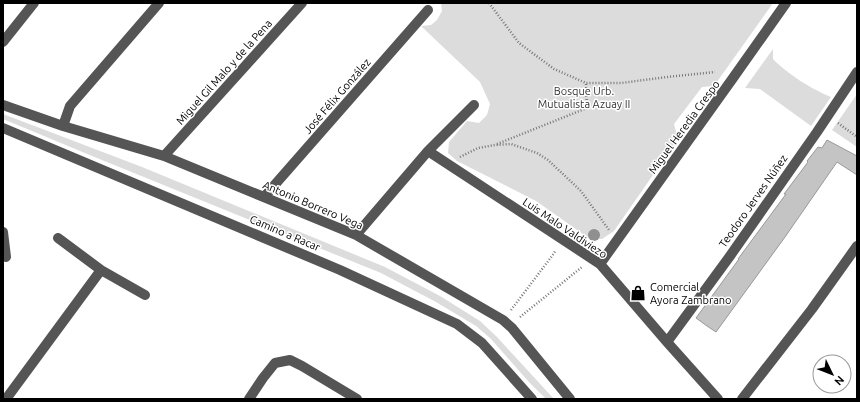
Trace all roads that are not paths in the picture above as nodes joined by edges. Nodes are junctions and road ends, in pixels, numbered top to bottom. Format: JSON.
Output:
{"nodes":[{"id":1,"x":34,"y":3,"type":"edge"},
{"id":2,"x":159,"y":3,"type":"edge"},
{"id":3,"x":302,"y":3,"type":"edge"},
{"id":4,"x":786,"y":3,"type":"edge"},
{"id":5,"x":428,"y":10,"type":"dead end"},
{"id":6,"x":3,"y":42,"type":"edge"},
{"id":7,"x":857,"y":72,"type":"edge"},
{"id":8,"x":3,"y":105,"type":"edge"},
{"id":9,"x":474,"y":105,"type":"dead end"},
{"id":10,"x":63,"y":126,"type":"junction"},
{"id":11,"x":3,"y":128,"type":"edge"},
{"id":12,"x":428,"y":151,"type":"junction"},
{"id":13,"x":164,"y":156,"type":"junction"},
{"id":14,"x":264,"y":197,"type":"junction"},
{"id":15,"x":3,"y":232,"type":"edge"},
{"id":16,"x":356,"y":235,"type":"junction"},
{"id":17,"x":58,"y":238,"type":"dead end"},
{"id":18,"x":857,"y":246,"type":"edge"},
{"id":19,"x":6,"y":257,"type":"dead end"},
{"id":20,"x":596,"y":261,"type":"junction"},
{"id":21,"x":101,"y":270,"type":"junction"},
{"id":22,"x":145,"y":295,"type":"dead end"},
{"id":23,"x":667,"y":342,"type":"junction"},
{"id":24,"x":6,"y":399,"type":"edge"},
{"id":25,"x":249,"y":399,"type":"edge"},
{"id":26,"x":357,"y":399,"type":"edge"},
{"id":27,"x":532,"y":399,"type":"edge"},
{"id":28,"x":570,"y":399,"type":"edge"},
{"id":29,"x":718,"y":399,"type":"edge"},
{"id":30,"x":742,"y":399,"type":"edge"}],
"edges":[{"from":1,"to":6,"type":"street"},
{"from":2,"to":10,"type":"street"},
{"from":3,"to":13,"type":"street","name":"Miguel Gil Malo y de la Pena"},
{"from":4,"to":20,"type":"street","name":"Miguel Heredia Crespo"},
{"from":5,"to":14,"type":"street","name":"José Félix González"},
{"from":7,"to":23,"type":"street","name":"Teodoro Jerves Núñez"},
{"from":8,"to":10,"type":"street","name":"Antonio Borrero Vega"},
{"from":9,"to":12,"type":"street"},
{"from":10,"to":13,"type":"street","name":"Antonio Borrero Vega"},
{"from":11,"to":27,"type":"street","name":"Camino a Racar"},
{"from":12,"to":16,"type":"street"},
{"from":12,"to":20,"type":"street","name":"Luis Malo Valdiviezo"},
{"from":13,"to":14,"type":"street","name":"Antonio Borrero Vega"},
{"from":14,"to":16,"type":"street","name":"Antonio Borrero Vega"},
{"from":15,"to":19,"type":"street"},
{"from":16,"to":28,"type":"street","name":"Antonio Borrero Vega"},
{"from":17,"to":21,"type":"street"},
{"from":18,"to":30,"type":"street"},
{"from":20,"to":23,"type":"street","name":"Luis Malo Valdiviezo"},
{"from":21,"to":22,"type":"street"},
{"from":21,"to":24,"type":"street"},
{"from":23,"to":29,"type":"street","name":"Luis Malo Valdiviezo"},
{"from":25,"to":26,"type":"street"}]}
